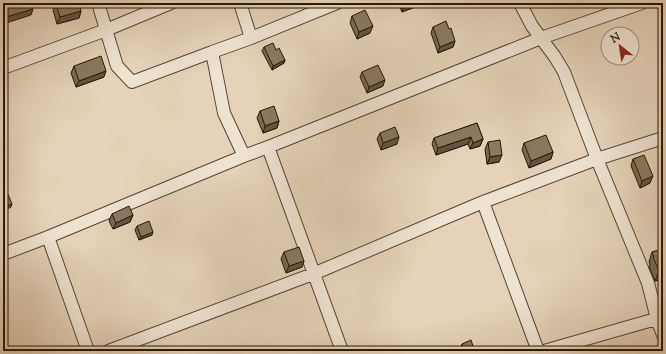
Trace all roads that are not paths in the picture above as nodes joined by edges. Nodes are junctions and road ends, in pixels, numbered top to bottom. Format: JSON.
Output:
{"nodes":[{"id":1,"x":98,"y":3,"type":"edge"},
{"id":2,"x":171,"y":3,"type":"edge"},
{"id":3,"x":240,"y":3,"type":"edge"},
{"id":4,"x":337,"y":3,"type":"edge"},
{"id":5,"x":520,"y":3,"type":"edge"},
{"id":6,"x":642,"y":3,"type":"edge"},
{"id":7,"x":106,"y":30,"type":"junction"},
{"id":8,"x":251,"y":38,"type":"junction"},
{"id":9,"x":541,"y":38,"type":"junction"},
{"id":10,"x":212,"y":52,"type":"junction"},
{"id":11,"x":3,"y":68,"type":"edge"},
{"id":12,"x":663,"y":138,"type":"edge"},
{"id":13,"x":268,"y":147,"type":"junction"},
{"id":14,"x":244,"y":156,"type":"junction"},
{"id":15,"x":597,"y":159,"type":"junction"},
{"id":16,"x":483,"y":202,"type":"junction"},
{"id":17,"x":48,"y":237,"type":"junction"},
{"id":18,"x":3,"y":254,"type":"edge"},
{"id":19,"x":314,"y":274,"type":"junction"},
{"id":20,"x":660,"y":318,"type":"edge"},
{"id":21,"x":663,"y":335,"type":"edge"},
{"id":22,"x":88,"y":351,"type":"edge"},
{"id":23,"x":108,"y":351,"type":"edge"},
{"id":24,"x":342,"y":351,"type":"edge"},
{"id":25,"x":538,"y":351,"type":"edge"},
{"id":26,"x":544,"y":351,"type":"edge"}],
"edges":[{"from":1,"to":7,"type":"street"},
{"from":2,"to":7,"type":"street"},
{"from":3,"to":8,"type":"street"},
{"from":4,"to":8,"type":"street"},
{"from":5,"to":9,"type":"street"},
{"from":6,"to":9,"type":"street"},
{"from":7,"to":10,"type":"street"},
{"from":7,"to":11,"type":"street"},
{"from":8,"to":10,"type":"street"},
{"from":9,"to":13,"type":"street"},
{"from":9,"to":15,"type":"street"},
{"from":10,"to":14,"type":"street"},
{"from":12,"to":15,"type":"street"},
{"from":13,"to":14,"type":"street"},
{"from":13,"to":19,"type":"street"},
{"from":14,"to":17,"type":"street"},
{"from":15,"to":16,"type":"street"},
{"from":15,"to":20,"type":"street"},
{"from":16,"to":19,"type":"street"},
{"from":16,"to":25,"type":"street"},
{"from":17,"to":18,"type":"street"},
{"from":17,"to":22,"type":"street"},
{"from":19,"to":23,"type":"street"},
{"from":19,"to":24,"type":"street"},
{"from":20,"to":21,"type":"street"},
{"from":20,"to":26,"type":"street"}]}
